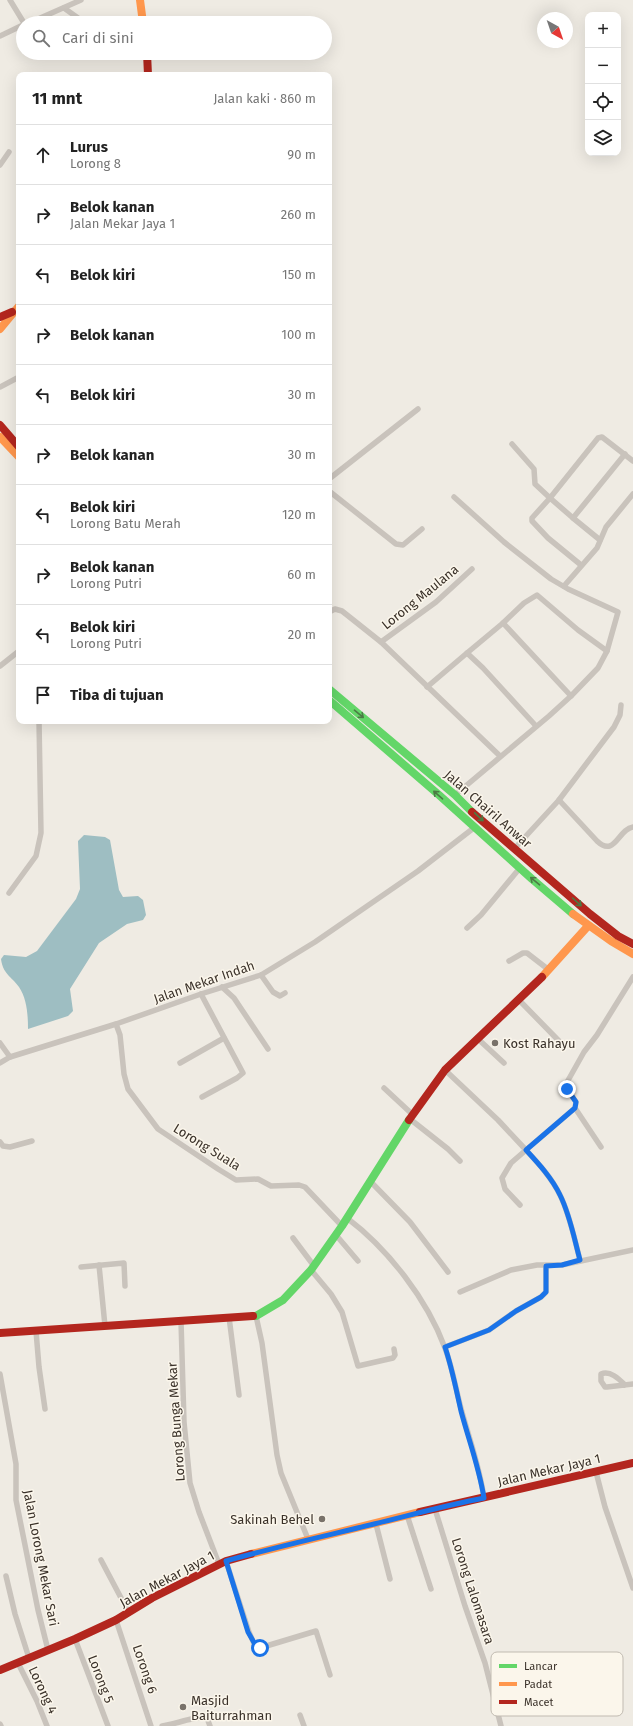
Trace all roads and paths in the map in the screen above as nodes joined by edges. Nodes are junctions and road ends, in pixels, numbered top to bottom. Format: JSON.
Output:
{"nodes":[{"id":1,"x":10,"y":0,"type":"edge"},
{"id":2,"x":81,"y":0,"type":"edge"},
{"id":3,"x":140,"y":0,"type":"edge"},
{"id":4,"x":64,"y":8,"type":"junction"},
{"id":5,"x":19,"y":16,"type":"edge"},
{"id":6,"x":45,"y":16,"type":"edge"},
{"id":7,"x":75,"y":16,"type":"edge"},
{"id":8,"x":142,"y":16,"type":"edge"},
{"id":9,"x":16,"y":28,"type":"edge"},
{"id":10,"x":0,"y":36,"type":"edge"},
{"id":11,"x":147,"y":60,"type":"edge"},
{"id":12,"x":148,"y":72,"type":"edge"},
{"id":13,"x":9,"y":152,"type":"dead end"},
{"id":14,"x":0,"y":165,"type":"edge"},
{"id":15,"x":16,"y":309,"type":"edge"},
{"id":16,"x":12,"y":312,"type":"junction"},
{"id":17,"x":0,"y":317,"type":"edge"},
{"id":18,"x":0,"y":329,"type":"edge"},
{"id":19,"x":16,"y":379,"type":"edge"},
{"id":20,"x":0,"y":387,"type":"edge"},
{"id":21,"x":418,"y":409,"type":"dead end"},
{"id":22,"x":0,"y":425,"type":"edge"},
{"id":23,"x":0,"y":437,"type":"edge"},
{"id":24,"x":16,"y":444,"type":"edge"},
{"id":25,"x":512,"y":444,"type":"dead end"},
{"id":26,"x":16,"y":454,"type":"edge"},
{"id":27,"x":625,"y":454,"type":"junction"},
{"id":28,"x":633,"y":461,"type":"edge"},
{"id":29,"x":332,"y":477,"type":"edge"},
{"id":30,"x":332,"y":493,"type":"edge"},
{"id":31,"x":633,"y":494,"type":"edge"},
{"id":32,"x":454,"y":497,"type":"dead end"},
{"id":33,"x":550,"y":498,"type":"junction"},
{"id":34,"x":573,"y":518,"type":"junction"},
{"id":35,"x":422,"y":529,"type":"dead end"},
{"id":36,"x":600,"y":540,"type":"junction"},
{"id":37,"x":581,"y":565,"type":"junction"},
{"id":38,"x":472,"y":569,"type":"dead end"},
{"id":39,"x":564,"y":586,"type":"junction"},
{"id":40,"x":332,"y":611,"type":"edge"},
{"id":41,"x":503,"y":623,"type":"junction"},
{"id":42,"x":381,"y":642,"type":"junction"},
{"id":43,"x":607,"y":651,"type":"junction"},
{"id":44,"x":16,"y":653,"type":"edge"},
{"id":45,"x":467,"y":653,"type":"junction"},
{"id":46,"x":0,"y":666,"type":"edge"},
{"id":47,"x":427,"y":687,"type":"junction"},
{"id":48,"x":332,"y":692,"type":"edge"},
{"id":49,"x":571,"y":696,"type":"junction"},
{"id":50,"x":332,"y":703,"type":"edge"},
{"id":51,"x":621,"y":705,"type":"dead end"},
{"id":52,"x":39,"y":724,"type":"edge"},
{"id":53,"x":536,"y":726,"type":"junction"},
{"id":54,"x":500,"y":756,"type":"junction"},
{"id":55,"x":422,"y":767,"type":"junction"},
{"id":56,"x":415,"y":775,"type":"junction"},
{"id":57,"x":455,"y":795,"type":"junction"},
{"id":58,"x":558,"y":800,"type":"junction"},
{"id":59,"x":475,"y":827,"type":"junction"},
{"id":60,"x":633,"y":827,"type":"edge"},
{"id":61,"x":515,"y":848,"type":"junction"},
{"id":62,"x":519,"y":868,"type":"junction"},
{"id":63,"x":9,"y":893,"type":"dead end"},
{"id":64,"x":588,"y":926,"type":"junction"},
{"id":65,"x":467,"y":928,"type":"dead end"},
{"id":66,"x":633,"y":944,"type":"edge"},
{"id":67,"x":633,"y":954,"type":"edge"},
{"id":68,"x":509,"y":961,"type":"dead end"},
{"id":69,"x":549,"y":970,"type":"junction"},
{"id":70,"x":261,"y":975,"type":"junction"},
{"id":71,"x":633,"y":977,"type":"edge"},
{"id":72,"x":222,"y":987,"type":"junction"},
{"id":73,"x":285,"y":993,"type":"dead end"},
{"id":74,"x":201,"y":994,"type":"junction"},
{"id":75,"x":518,"y":999,"type":"junction"},
{"id":76,"x":116,"y":1024,"type":"junction"},
{"id":77,"x":224,"y":1038,"type":"junction"},
{"id":78,"x":477,"y":1038,"type":"junction"},
{"id":79,"x":560,"y":1041,"type":"dead end"},
{"id":80,"x":0,"y":1043,"type":"edge"},
{"id":81,"x":268,"y":1048,"type":"dead end"},
{"id":82,"x":10,"y":1058,"type":"junction"},
{"id":83,"x":0,"y":1063,"type":"edge"},
{"id":84,"x":180,"y":1063,"type":"dead end"},
{"id":85,"x":504,"y":1063,"type":"dead end"},
{"id":86,"x":445,"y":1070,"type":"junction"},
{"id":87,"x":384,"y":1088,"type":"dead end"},
{"id":88,"x":202,"y":1097,"type":"dead end"},
{"id":89,"x":575,"y":1108,"type":"junction"},
{"id":90,"x":411,"y":1117,"type":"junction"},
{"id":91,"x":32,"y":1140,"type":"dead end"},
{"id":92,"x":0,"y":1142,"type":"edge"},
{"id":93,"x":601,"y":1147,"type":"dead end"},
{"id":94,"x":526,"y":1150,"type":"junction"},
{"id":95,"x":460,"y":1161,"type":"dead end"},
{"id":96,"x":370,"y":1181,"type":"junction"},
{"id":97,"x":520,"y":1205,"type":"dead end"},
{"id":98,"x":347,"y":1218,"type":"junction"},
{"id":99,"x":342,"y":1226,"type":"junction"},
{"id":100,"x":336,"y":1235,"type":"junction"},
{"id":101,"x":293,"y":1238,"type":"dead end"},
{"id":102,"x":633,"y":1250,"type":"edge"},
{"id":103,"x":580,"y":1260,"type":"junction"},
{"id":104,"x":358,"y":1261,"type":"dead end"},
{"id":105,"x":99,"y":1265,"type":"junction"},
{"id":106,"x":546,"y":1266,"type":"junction"},
{"id":107,"x":81,"y":1267,"type":"dead end"},
{"id":108,"x":312,"y":1268,"type":"junction"},
{"id":109,"x":448,"y":1272,"type":"dead end"},
{"id":110,"x":125,"y":1286,"type":"dead end"},
{"id":111,"x":460,"y":1292,"type":"dead end"},
{"id":112,"x":256,"y":1316,"type":"junction"},
{"id":113,"x":229,"y":1317,"type":"junction"},
{"id":114,"x":181,"y":1321,"type":"junction"},
{"id":115,"x":105,"y":1326,"type":"junction"},
{"id":116,"x":36,"y":1331,"type":"junction"},
{"id":117,"x":0,"y":1334,"type":"edge"},
{"id":118,"x":445,"y":1347,"type":"junction"},
{"id":119,"x":394,"y":1349,"type":"dead end"},
{"id":120,"x":0,"y":1374,"type":"edge"},
{"id":121,"x":633,"y":1384,"type":"edge"},
{"id":122,"x":625,"y":1385,"type":"dead end"},
{"id":123,"x":239,"y":1395,"type":"dead end"},
{"id":124,"x":45,"y":1409,"type":"dead end"},
{"id":125,"x":633,"y":1463,"type":"edge"},
{"id":126,"x":596,"y":1472,"type":"junction"},
{"id":127,"x":484,"y":1498,"type":"junction"},
{"id":128,"x":435,"y":1509,"type":"junction"},
{"id":129,"x":407,"y":1515,"type":"junction"},
{"id":130,"x":376,"y":1524,"type":"junction"},
{"id":131,"x":308,"y":1538,"type":"junction"},
{"id":132,"x":101,"y":1560,"type":"dead end"},
{"id":133,"x":223,"y":1563,"type":"junction"},
{"id":134,"x":6,"y":1576,"type":"dead end"},
{"id":135,"x":390,"y":1579,"type":"dead end"},
{"id":136,"x":633,"y":1588,"type":"edge"},
{"id":137,"x":431,"y":1589,"type":"dead end"},
{"id":138,"x":129,"y":1612,"type":"junction"},
{"id":139,"x":116,"y":1620,"type":"junction"},
{"id":140,"x":75,"y":1639,"type":"junction"},
{"id":141,"x":48,"y":1650,"type":"junction"},
{"id":142,"x":29,"y":1658,"type":"junction"},
{"id":143,"x":18,"y":1663,"type":"junction"},
{"id":144,"x":0,"y":1670,"type":"edge"},
{"id":145,"x":330,"y":1675,"type":"dead end"},
{"id":146,"x":491,"y":1688,"type":"edge"},
{"id":147,"x":300,"y":1715,"type":"dead end"},
{"id":148,"x":498,"y":1716,"type":"edge"},
{"id":149,"x":173,"y":1725,"type":"edge"},
{"id":150,"x":47,"y":1726,"type":"edge"},
{"id":151,"x":108,"y":1726,"type":"edge"},
{"id":152,"x":151,"y":1726,"type":"edge"},
{"id":153,"x":162,"y":1726,"type":"edge"},
{"id":154,"x":210,"y":1726,"type":"edge"},
{"id":155,"x":304,"y":1726,"type":"edge"},
{"id":156,"x":500,"y":1726,"type":"edge"}],
"edges":[{"from":1,"to":5,"type":"street"},
{"from":2,"to":4,"type":"street"},
{"from":3,"to":8,"type":"street"},
{"from":4,"to":6,"type":"street"},
{"from":4,"to":7,"type":"street"},
{"from":9,"to":10,"type":"street"},
{"from":11,"to":12,"type":"street"},
{"from":13,"to":14,"type":"street"},
{"from":15,"to":16,"type":"street"},
{"from":16,"to":17,"type":"street"},
{"from":16,"to":18,"type":"street"},
{"from":19,"to":20,"type":"street"},
{"from":21,"to":29,"type":"street"},
{"from":22,"to":24,"type":"street"},
{"from":23,"to":26,"type":"street"},
{"from":25,"to":33,"type":"street"},
{"from":27,"to":28,"type":"street"},
{"from":27,"to":33,"type":"street"},
{"from":27,"to":34,"type":"street"},
{"from":30,"to":35,"type":"street"},
{"from":31,"to":36,"type":"street"},
{"from":32,"to":39,"type":"street"},
{"from":33,"to":34,"type":"street"},
{"from":33,"to":37,"type":"street"},
{"from":34,"to":36,"type":"street"},
{"from":36,"to":37,"type":"street"},
{"from":37,"to":39,"type":"street"},
{"from":38,"to":42,"type":"street","name":"Lorong Maulana"},
{"from":39,"to":43,"type":"street"},
{"from":40,"to":42,"type":"street"},
{"from":41,"to":43,"type":"street"},
{"from":41,"to":45,"type":"street"},
{"from":41,"to":49,"type":"street"},
{"from":42,"to":47,"type":"street"},
{"from":43,"to":49,"type":"street"},
{"from":44,"to":46,"type":"street"},
{"from":45,"to":47,"type":"street"},
{"from":45,"to":53,"type":"street"},
{"from":47,"to":54,"type":"street"},
{"from":48,"to":55,"type":"street","name":"Jalan Chairil Anwar","one_way":true},
{"from":49,"to":53,"type":"street"},
{"from":50,"to":56,"type":"street","name":"Jalan Chairil Anwar"},
{"from":51,"to":58,"type":"street"},
{"from":52,"to":63,"type":"street"},
{"from":53,"to":54,"type":"street"},
{"from":54,"to":57,"type":"street"},
{"from":55,"to":56,"type":"street"},
{"from":55,"to":57,"type":"street","name":"Jalan Chairil Anwar"},
{"from":59,"to":56,"type":"street","name":"Jalan Chairil Anwar","one_way":true},
{"from":57,"to":61,"type":"street","name":"Jalan Chairil Anwar","one_way":true},
{"from":58,"to":60,"type":"street"},
{"from":58,"to":61,"type":"street"},
{"from":59,"to":62,"type":"street","name":"Jalan Chairil Anwar"},
{"from":59,"to":70,"type":"street","name":"Jalan Mekar Indah"},
{"from":61,"to":66,"type":"street","name":"Jalan Chairil Anwar","one_way":true},
{"from":64,"to":62,"type":"street","name":"Jalan Chairil Anwar","one_way":true},
{"from":62,"to":65,"type":"street"},
{"from":64,"to":67,"type":"street","name":"Jalan Chairil Anwar"},
{"from":64,"to":69,"type":"street"},
{"from":68,"to":69,"type":"street"},
{"from":69,"to":75,"type":"street"},
{"from":70,"to":72,"type":"street","name":"Jalan Mekar Indah"},
{"from":70,"to":73,"type":"street"},
{"from":71,"to":89,"type":"street"},
{"from":72,"to":74,"type":"street","name":"Jalan Mekar Indah"},
{"from":72,"to":81,"type":"street"},
{"from":74,"to":76,"type":"street","name":"Jalan Mekar Indah"},
{"from":74,"to":77,"type":"street"},
{"from":75,"to":78,"type":"street"},
{"from":75,"to":79,"type":"street"},
{"from":76,"to":82,"type":"street","name":"Jalan Mekar Indah"},
{"from":76,"to":99,"type":"street","name":"Lorong Suala"},
{"from":77,"to":84,"type":"street"},
{"from":77,"to":88,"type":"street"},
{"from":78,"to":85,"type":"street"},
{"from":78,"to":86,"type":"street"},
{"from":80,"to":82,"type":"street"},
{"from":82,"to":83,"type":"street","name":"Jalan Mekar Indah"},
{"from":86,"to":90,"type":"street"},
{"from":86,"to":94,"type":"street"},
{"from":87,"to":90,"type":"street"},
{"from":89,"to":93,"type":"street"},
{"from":89,"to":94,"type":"street"},
{"from":90,"to":95,"type":"street"},
{"from":90,"to":96,"type":"street"},
{"from":91,"to":92,"type":"street"},
{"from":94,"to":97,"type":"street"},
{"from":94,"to":103,"type":"street"},
{"from":96,"to":98,"type":"street"},
{"from":96,"to":109,"type":"street"},
{"from":98,"to":99,"type":"street"},
{"from":98,"to":118,"type":"street"},
{"from":99,"to":100,"type":"street"},
{"from":100,"to":104,"type":"street"},
{"from":100,"to":108,"type":"street"},
{"from":101,"to":108,"type":"street"},
{"from":102,"to":103,"type":"street"},
{"from":103,"to":106,"type":"street"},
{"from":105,"to":107,"type":"street"},
{"from":105,"to":110,"type":"street"},
{"from":105,"to":115,"type":"street"},
{"from":106,"to":111,"type":"street"},
{"from":106,"to":118,"type":"street"},
{"from":108,"to":112,"type":"street"},
{"from":108,"to":119,"type":"street"},
{"from":112,"to":113,"type":"street"},
{"from":112,"to":131,"type":"street"},
{"from":113,"to":114,"type":"street"},
{"from":113,"to":123,"type":"street"},
{"from":114,"to":115,"type":"street"},
{"from":114,"to":133,"type":"street","name":"Lorong Bunga Mekar"},
{"from":115,"to":116,"type":"street"},
{"from":116,"to":117,"type":"street"},
{"from":116,"to":124,"type":"street"},
{"from":118,"to":127,"type":"street"},
{"from":120,"to":141,"type":"street","name":"Jalan Lorong Mekar Sari"},
{"from":121,"to":122,"type":"street"},
{"from":125,"to":126,"type":"street","name":"Jalan Mekar Jaya 1"},
{"from":126,"to":127,"type":"street","name":"Jalan Mekar Jaya 1"},
{"from":126,"to":136,"type":"street"},
{"from":127,"to":128,"type":"street","name":"Jalan Mekar Jaya 1"},
{"from":128,"to":129,"type":"street","name":"Jalan Mekar Jaya 1"},
{"from":128,"to":146,"type":"street","name":"Lorong Lalomasara"},
{"from":129,"to":130,"type":"street","name":"Jalan Mekar Jaya 1"},
{"from":129,"to":137,"type":"street"},
{"from":130,"to":131,"type":"street","name":"Jalan Mekar Jaya 1"},
{"from":130,"to":135,"type":"street"},
{"from":131,"to":133,"type":"street","name":"Jalan Mekar Jaya 1"},
{"from":132,"to":138,"type":"street"},
{"from":133,"to":138,"type":"street","name":"Jalan Mekar Jaya 1"},
{"from":133,"to":145,"type":"street","name":"Lorong Bunga Mekar"},
{"from":134,"to":142,"type":"street"},
{"from":138,"to":139,"type":"street","name":"Jalan Mekar Jaya 1"},
{"from":139,"to":140,"type":"street","name":"Jalan Mekar Jaya 1"},
{"from":139,"to":152,"type":"street","name":"Lorong 6"},
{"from":140,"to":141,"type":"street","name":"Jalan Mekar Jaya 1"},
{"from":140,"to":151,"type":"street","name":"Lorong 5"},
{"from":141,"to":142,"type":"street","name":"Jalan Mekar Jaya 1"},
{"from":142,"to":143,"type":"street","name":"Jalan Mekar Jaya 1"},
{"from":143,"to":144,"type":"street","name":"Jalan Mekar Jaya 1"},
{"from":143,"to":150,"type":"street","name":"Lorong 4"},
{"from":147,"to":155,"type":"street"},
{"from":148,"to":156,"type":"street","name":"Lorong Lalomasara"},
{"from":149,"to":153,"type":"street"},
{"from":149,"to":154,"type":"street"}]}
